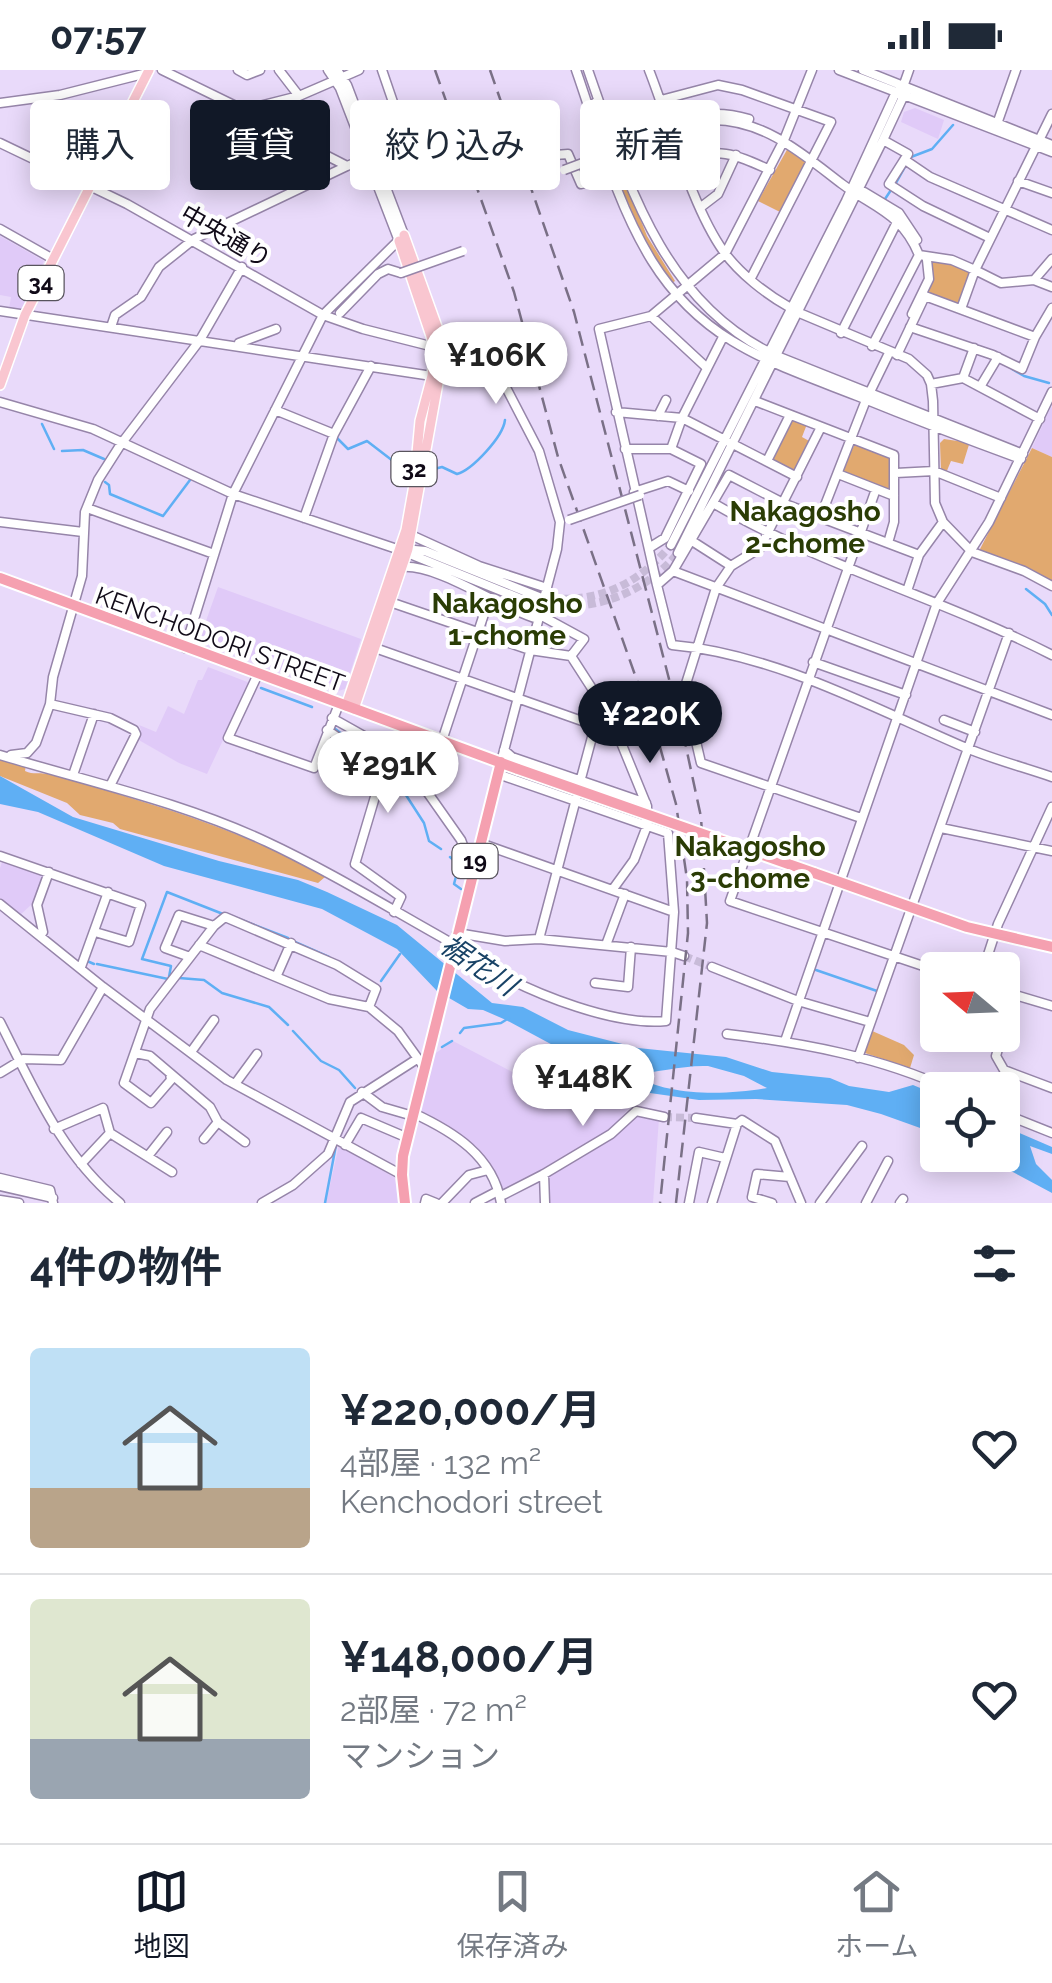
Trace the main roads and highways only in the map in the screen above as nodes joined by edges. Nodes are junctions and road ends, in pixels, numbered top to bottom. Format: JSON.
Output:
{"nodes":[{"id":1,"x":148,"y":72,"type":"edge"},
{"id":2,"x":401,"y":231,"type":"road end"},
{"id":3,"x":437,"y":376,"type":"junction"},
{"id":4,"x":0,"y":385,"type":"edge"},
{"id":5,"x":405,"y":551,"type":"junction"},
{"id":6,"x":0,"y":578,"type":"edge"},
{"id":7,"x":347,"y":706,"type":"junction"},
{"id":8,"x":501,"y":762,"type":"junction"},
{"id":9,"x":1052,"y":948,"type":"edge"},
{"id":10,"x":406,"y":1203,"type":"edge"}],
"edges":[{"from":1,"to":4,"type":"main road","number":"34"},
{"from":2,"to":3,"type":"main road","number":"32"},
{"from":3,"to":5,"type":"main road","number":"32"},
{"from":3,"to":5,"type":"main road","number":"32"},
{"from":5,"to":7,"type":"main road","number":"32"},
{"from":5,"to":7,"type":"main road","number":"32"},
{"from":6,"to":7,"type":"highway","name":"KENCHODORI STREET"},
{"from":7,"to":8,"type":"highway","name":"KENCHODORI STREET"},
{"from":8,"to":9,"type":"highway","name":"KENCHODORI STREET","bridge":true},
{"from":8,"to":10,"type":"highway","number":"19"}]}
